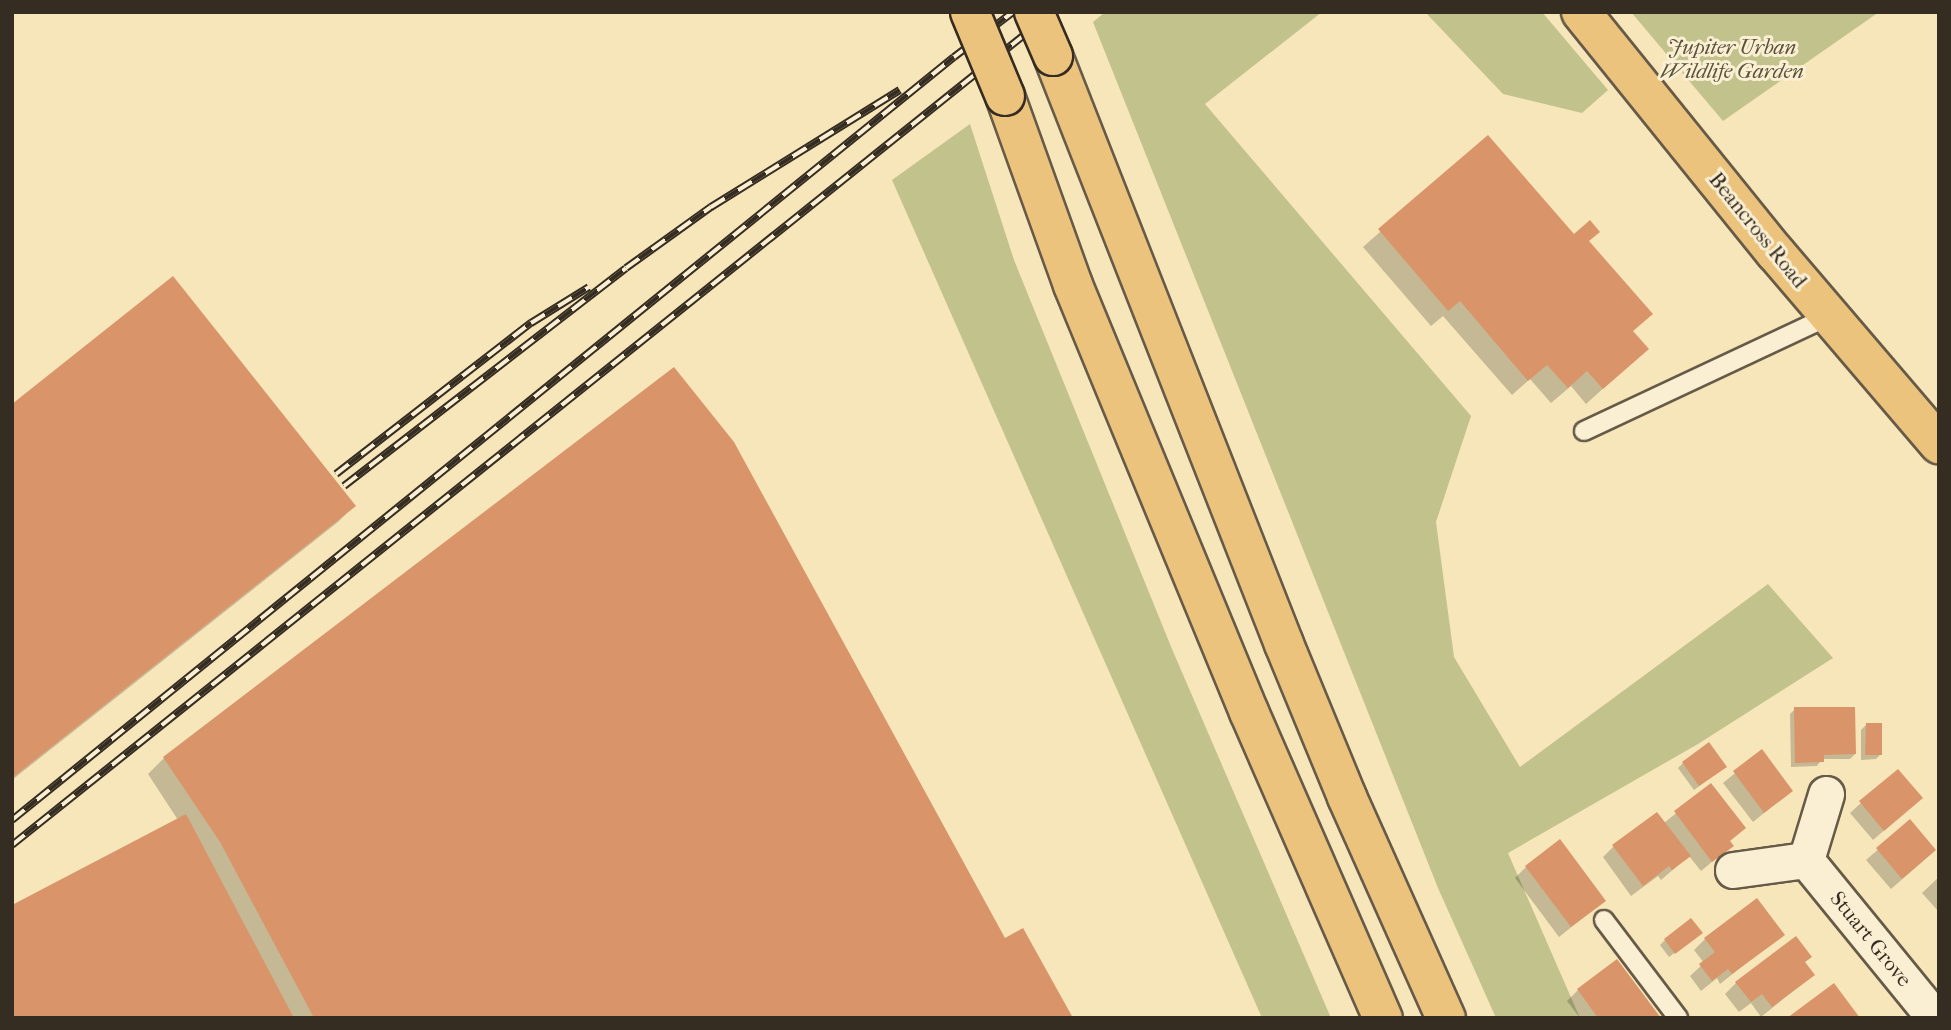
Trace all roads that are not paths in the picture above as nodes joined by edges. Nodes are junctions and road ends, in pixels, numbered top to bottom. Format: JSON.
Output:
{"nodes":[{"id":1,"x":970,"y":12,"type":"edge"},
{"id":2,"x":1034,"y":12,"type":"edge"},
{"id":3,"x":1581,"y":12,"type":"edge"},
{"id":4,"x":1829,"y":316,"type":"junction"},
{"id":5,"x":1584,"y":431,"type":"dead end"},
{"id":6,"x":1939,"y":444,"type":"edge"},
{"id":7,"x":1826,"y":794,"type":"dead end"},
{"id":8,"x":1806,"y":860,"type":"junction"},
{"id":9,"x":1733,"y":870,"type":"dead end"},
{"id":10,"x":1604,"y":920,"type":"dead end"},
{"id":11,"x":1383,"y":1018,"type":"edge"},
{"id":12,"x":1446,"y":1018,"type":"edge"},
{"id":13,"x":1678,"y":1018,"type":"edge"},
{"id":14,"x":1935,"y":1018,"type":"edge"}],
"edges":[{"from":1,"to":11,"type":"main road","bridge":true},
{"from":2,"to":12,"type":"main road","bridge":true},
{"from":3,"to":4,"type":"main road","name":"Beancross Road"},
{"from":4,"to":5,"type":"lane"},
{"from":4,"to":6,"type":"main road","name":"Beancross Road"},
{"from":7,"to":8,"type":"street"},
{"from":8,"to":9,"type":"street"},
{"from":8,"to":14,"type":"street","name":"Stuart Grove"},
{"from":10,"to":13,"type":"lane"}]}
